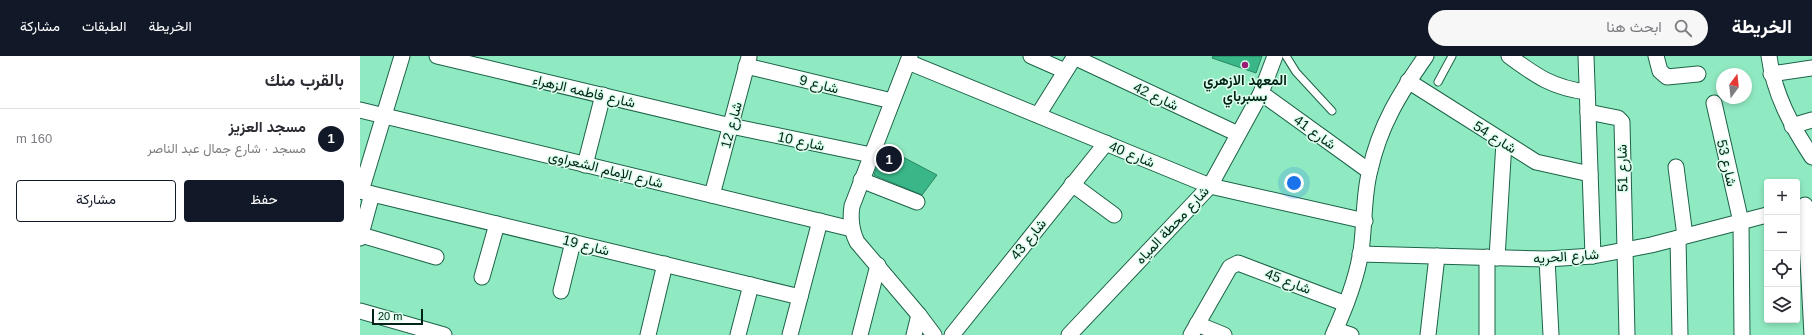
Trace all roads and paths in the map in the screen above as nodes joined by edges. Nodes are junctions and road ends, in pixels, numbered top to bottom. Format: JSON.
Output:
{"nodes":[{"id":1,"x":402,"y":56,"type":"edge"},
{"id":2,"x":437,"y":56,"type":"edge"},
{"id":3,"x":1031,"y":56,"type":"edge"},
{"id":4,"x":1275,"y":56,"type":"edge"},
{"id":5,"x":1286,"y":56,"type":"edge"},
{"id":6,"x":1426,"y":56,"type":"edge"},
{"id":7,"x":1452,"y":56,"type":"edge"},
{"id":8,"x":1509,"y":56,"type":"edge"},
{"id":9,"x":1586,"y":56,"type":"edge"},
{"id":10,"x":1656,"y":56,"type":"edge"},
{"id":11,"x":1769,"y":56,"type":"edge"},
{"id":12,"x":1074,"y":57,"type":"edge"},
{"id":13,"x":909,"y":59,"type":"edge"},
{"id":14,"x":748,"y":61,"type":"edge"},
{"id":15,"x":1812,"y":68,"type":"edge"},
{"id":16,"x":1065,"y":71,"type":"junction"},
{"id":17,"x":1698,"y":74,"type":"dead end"},
{"id":18,"x":1771,"y":74,"type":"junction"},
{"id":19,"x":1408,"y":81,"type":"junction"},
{"id":20,"x":1438,"y":82,"type":"dead end"},
{"id":21,"x":1587,"y":92,"type":"junction"},
{"id":22,"x":1261,"y":93,"type":"junction"},
{"id":23,"x":603,"y":96,"type":"junction"},
{"id":24,"x":892,"y":102,"type":"junction"},
{"id":25,"x":1714,"y":103,"type":"dead end"},
{"id":26,"x":360,"y":110,"type":"edge"},
{"id":27,"x":1332,"y":111,"type":"dead end"},
{"id":28,"x":1588,"y":112,"type":"junction"},
{"id":29,"x":1038,"y":115,"type":"junction"},
{"id":30,"x":384,"y":116,"type":"junction"},
{"id":31,"x":1812,"y":120,"type":"edge"},
{"id":32,"x":730,"y":126,"type":"junction"},
{"id":33,"x":1792,"y":126,"type":"junction"},
{"id":34,"x":1238,"y":134,"type":"junction"},
{"id":35,"x":1504,"y":142,"type":"junction"},
{"id":36,"x":1106,"y":143,"type":"junction"},
{"id":37,"x":871,"y":155,"type":"junction"},
{"id":38,"x":1812,"y":157,"type":"edge"},
{"id":39,"x":585,"y":164,"type":"junction"},
{"id":40,"x":1676,"y":167,"type":"dead end"},
{"id":41,"x":1369,"y":171,"type":"junction"},
{"id":42,"x":1590,"y":174,"type":"junction"},
{"id":43,"x":861,"y":180,"type":"junction"},
{"id":44,"x":1072,"y":184,"type":"junction"},
{"id":45,"x":1210,"y":186,"type":"junction"},
{"id":46,"x":364,"y":192,"type":"edge"},
{"id":47,"x":712,"y":195,"type":"junction"},
{"id":48,"x":917,"y":202,"type":"dead end"},
{"id":49,"x":1805,"y":206,"type":"edge"},
{"id":50,"x":1114,"y":216,"type":"dead end"},
{"id":51,"x":1764,"y":216,"type":"edge"},
{"id":52,"x":820,"y":221,"type":"junction"},
{"id":53,"x":1364,"y":222,"type":"junction"},
{"id":54,"x":1741,"y":222,"type":"junction"},
{"id":55,"x":497,"y":224,"type":"junction"},
{"id":56,"x":855,"y":235,"type":"junction"},
{"id":57,"x":360,"y":236,"type":"edge"},
{"id":58,"x":1682,"y":237,"type":"junction"},
{"id":59,"x":573,"y":242,"type":"junction"},
{"id":60,"x":1624,"y":251,"type":"junction"},
{"id":61,"x":1360,"y":254,"type":"junction"},
{"id":62,"x":1437,"y":256,"type":"junction"},
{"id":63,"x":1593,"y":256,"type":"junction"},
{"id":64,"x":436,"y":257,"type":"dead end"},
{"id":65,"x":1492,"y":258,"type":"junction"},
{"id":66,"x":1547,"y":259,"type":"junction"},
{"id":67,"x":665,"y":264,"type":"junction"},
{"id":68,"x":878,"y":265,"type":"junction"},
{"id":69,"x":482,"y":277,"type":"dead end"},
{"id":70,"x":751,"y":285,"type":"junction"},
{"id":71,"x":560,"y":291,"type":"dead end"},
{"id":72,"x":800,"y":297,"type":"junction"},
{"id":73,"x":1346,"y":304,"type":"junction"},
{"id":74,"x":360,"y":312,"type":"edge"},
{"id":75,"x":919,"y":315,"type":"junction"},
{"id":76,"x":1194,"y":329,"type":"edge"},
{"id":77,"x":1335,"y":332,"type":"edge"},
{"id":78,"x":444,"y":335,"type":"edge"},
{"id":79,"x":648,"y":335,"type":"edge"},
{"id":80,"x":738,"y":335,"type":"edge"},
{"id":81,"x":790,"y":335,"type":"edge"},
{"id":82,"x":860,"y":335,"type":"edge"},
{"id":83,"x":914,"y":335,"type":"edge"},
{"id":84,"x":934,"y":335,"type":"edge"},
{"id":85,"x":952,"y":335,"type":"edge"},
{"id":86,"x":1069,"y":335,"type":"edge"},
{"id":87,"x":1224,"y":335,"type":"edge"},
{"id":88,"x":1351,"y":335,"type":"edge"},
{"id":89,"x":1428,"y":335,"type":"edge"},
{"id":90,"x":1487,"y":335,"type":"edge"},
{"id":91,"x":1551,"y":335,"type":"edge"},
{"id":92,"x":1627,"y":335,"type":"edge"},
{"id":93,"x":1680,"y":335,"type":"edge"},
{"id":94,"x":1742,"y":335,"type":"edge"},
{"id":95,"x":1812,"y":335,"type":"edge"}],
"edges":[{"from":1,"to":30,"type":"street"},
{"from":2,"to":23,"type":"street","name":"شارع فاطمه الزهراء"},
{"from":3,"to":16,"type":"street"},
{"from":4,"to":22,"type":"street","name":"شارع محطة المياه"},
{"from":5,"to":27,"type":"lane"},
{"from":6,"to":19,"type":"street"},
{"from":7,"to":20,"type":"lane"},
{"from":8,"to":21,"type":"street"},
{"from":9,"to":21,"type":"street"},
{"from":10,"to":17,"type":"street"},
{"from":11,"to":18,"type":"street"},
{"from":12,"to":16,"type":"street"},
{"from":12,"to":34,"type":"street","name":"شارع 42"},
{"from":13,"to":24,"type":"street"},
{"from":13,"to":29,"type":"street","name":"شارع 40"},
{"from":14,"to":24,"type":"street","name":"شارع 9"},
{"from":14,"to":32,"type":"street","name":"شارع 12"},
{"from":15,"to":18,"type":"street"},
{"from":16,"to":29,"type":"street"},
{"from":18,"to":33,"type":"street"},
{"from":19,"to":35,"type":"street","name":"شارع 54"},
{"from":19,"to":41,"type":"street"},
{"from":21,"to":28,"type":"street"},
{"from":22,"to":34,"type":"street","name":"شارع محطة المياه"},
{"from":22,"to":41,"type":"street","name":"شارع 41"},
{"from":23,"to":32,"type":"street","name":"شارع فاطمه الزهراء"},
{"from":23,"to":39,"type":"street"},
{"from":24,"to":37,"type":"street"},
{"from":25,"to":54,"type":"street","name":"شارع 53"},
{"from":26,"to":30,"type":"street","name":"شارع الإمام الشعراوى"},
{"from":28,"to":42,"type":"street"},
{"from":28,"to":60,"type":"street","name":"شارع 51"},
{"from":29,"to":36,"type":"street","name":"شارع 40"},
{"from":30,"to":39,"type":"street","name":"شارع الإمام الشعراوى"},
{"from":30,"to":46,"type":"street"},
{"from":31,"to":33,"type":"street"},
{"from":32,"to":37,"type":"street","name":"شارع 10"},
{"from":32,"to":47,"type":"street","name":"شارع 12"},
{"from":33,"to":38,"type":"street"},
{"from":34,"to":45,"type":"street","name":"شارع محطة المياه"},
{"from":35,"to":42,"type":"street","name":"شارع 54"},
{"from":35,"to":65,"type":"street"},
{"from":36,"to":44,"type":"street","name":"شارع 43"},
{"from":36,"to":45,"type":"street","name":"شارع 40"},
{"from":37,"to":43,"type":"street"},
{"from":39,"to":47,"type":"street","name":"شارع الإمام الشعراوى"},
{"from":40,"to":58,"type":"street"},
{"from":41,"to":53,"type":"street"},
{"from":42,"to":63,"type":"street"},
{"from":43,"to":48,"type":"street"},
{"from":43,"to":56,"type":"street"},
{"from":44,"to":50,"type":"street"},
{"from":44,"to":85,"type":"street","name":"شارع 43"},
{"from":45,"to":53,"type":"street","name":"شارع 40"},
{"from":45,"to":86,"type":"street","name":"شارع محطة المياه"},
{"from":46,"to":55,"type":"street","name":"شارع 19"},
{"from":46,"to":57,"type":"street"},
{"from":47,"to":52,"type":"street","name":"شارع الإمام الشعراوى"},
{"from":49,"to":95,"type":"street"},
{"from":51,"to":54,"type":"street","name":"شارع الحريه"},
{"from":52,"to":56,"type":"street","name":"شارع الإمام الشعراوى"},
{"from":52,"to":72,"type":"street"},
{"from":53,"to":61,"type":"street"},
{"from":54,"to":58,"type":"street","name":"شارع الحريه"},
{"from":54,"to":94,"type":"street","name":"شارع 53"},
{"from":55,"to":59,"type":"street","name":"شارع 19"},
{"from":55,"to":69,"type":"street"},
{"from":56,"to":68,"type":"street"},
{"from":57,"to":64,"type":"street"},
{"from":58,"to":60,"type":"street","name":"شارع الحريه"},
{"from":58,"to":93,"type":"street"},
{"from":59,"to":67,"type":"street","name":"شارع 19"},
{"from":59,"to":71,"type":"street"},
{"from":60,"to":63,"type":"street","name":"شارع الحريه"},
{"from":60,"to":92,"type":"street"},
{"from":61,"to":62,"type":"street","name":"شارع الحريه"},
{"from":61,"to":73,"type":"street"},
{"from":62,"to":65,"type":"street","name":"شارع الحريه"},
{"from":62,"to":89,"type":"street"},
{"from":63,"to":66,"type":"street","name":"شارع الحريه"},
{"from":65,"to":66,"type":"street","name":"شارع الحريه"},
{"from":65,"to":90,"type":"street"},
{"from":66,"to":91,"type":"street"},
{"from":67,"to":70,"type":"street","name":"شارع 19"},
{"from":67,"to":79,"type":"street"},
{"from":68,"to":75,"type":"street"},
{"from":68,"to":82,"type":"street"},
{"from":70,"to":72,"type":"street","name":"شارع 19"},
{"from":70,"to":80,"type":"street"},
{"from":72,"to":81,"type":"street"},
{"from":73,"to":76,"type":"street","name":"شارع 45"},
{"from":73,"to":77,"type":"street"},
{"from":74,"to":78,"type":"street"},
{"from":75,"to":83,"type":"street"},
{"from":75,"to":84,"type":"street"},
{"from":76,"to":87,"type":"street"},
{"from":77,"to":88,"type":"street"}]}
